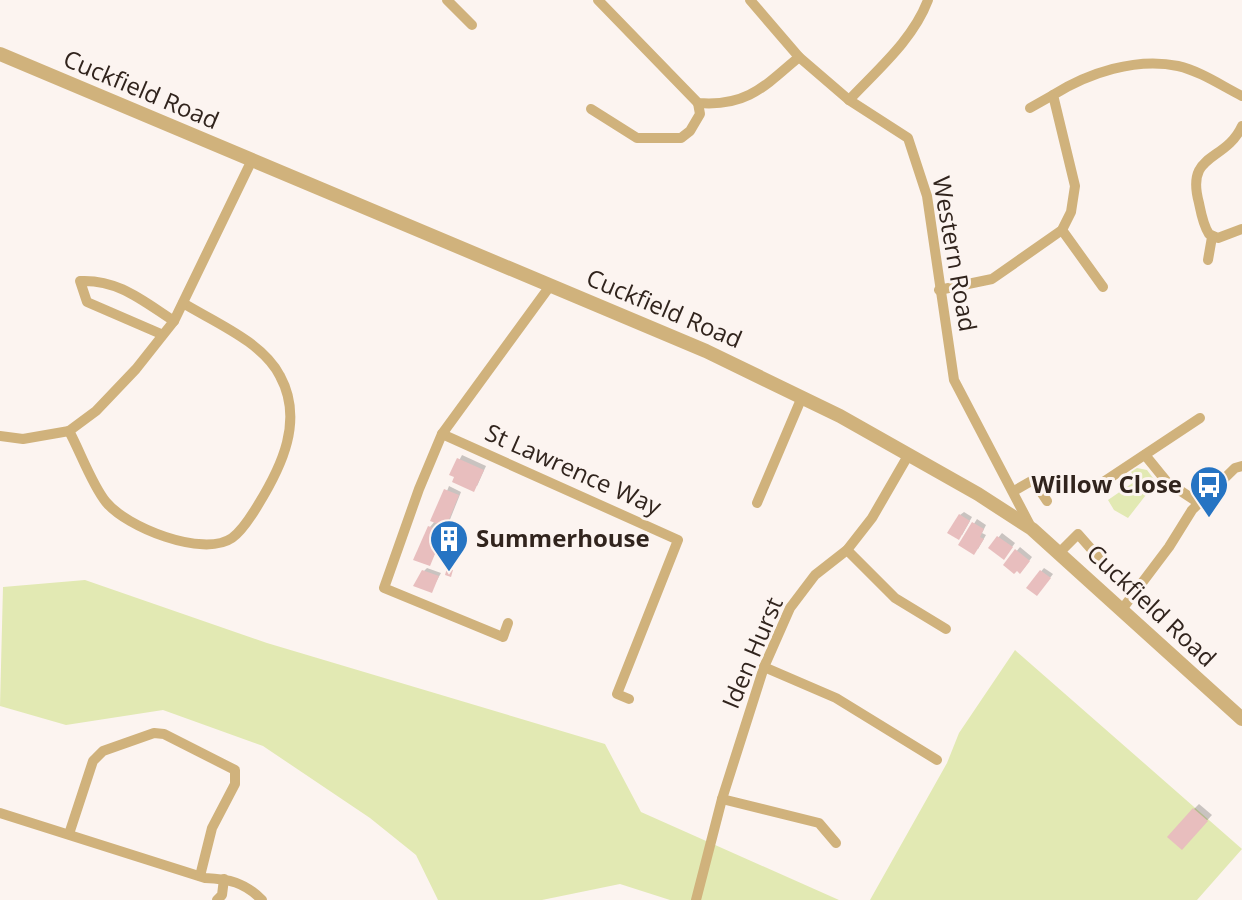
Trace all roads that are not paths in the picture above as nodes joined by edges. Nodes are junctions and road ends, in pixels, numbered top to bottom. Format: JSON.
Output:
{"nodes":[{"id":1,"x":447,"y":0,"type":"edge"},
{"id":2,"x":598,"y":0,"type":"edge"},
{"id":3,"x":750,"y":0,"type":"edge"},
{"id":4,"x":928,"y":0,"type":"edge"},
{"id":5,"x":472,"y":25,"type":"dead end"},
{"id":6,"x":0,"y":54,"type":"edge"},
{"id":7,"x":799,"y":57,"type":"junction"},
{"id":8,"x":1053,"y":95,"type":"junction"},
{"id":9,"x":1242,"y":96,"type":"edge"},
{"id":10,"x":849,"y":100,"type":"junction"},
{"id":11,"x":698,"y":103,"type":"junction"},
{"id":12,"x":1030,"y":108,"type":"dead end"},
{"id":13,"x":591,"y":109,"type":"dead end"},
{"id":14,"x":1242,"y":126,"type":"edge"},
{"id":15,"x":251,"y":162,"type":"junction"},
{"id":16,"x":1242,"y":229,"type":"edge"},
{"id":17,"x":1062,"y":230,"type":"junction"},
{"id":18,"x":1212,"y":237,"type":"junction"},
{"id":19,"x":1208,"y":260,"type":"dead end"},
{"id":20,"x":550,"y":286,"type":"junction"},
{"id":21,"x":1103,"y":287,"type":"dead end"},
{"id":22,"x":939,"y":290,"type":"junction"},
{"id":23,"x":183,"y":303,"type":"junction"},
{"id":24,"x":174,"y":321,"type":"junction"},
{"id":25,"x":161,"y":334,"type":"junction"},
{"id":26,"x":802,"y":397,"type":"junction"},
{"id":27,"x":1200,"y":418,"type":"dead end"},
{"id":28,"x":69,"y":431,"type":"junction"},
{"id":29,"x":442,"y":434,"type":"junction"},
{"id":30,"x":0,"y":436,"type":"edge"},
{"id":31,"x":909,"y":454,"type":"junction"},
{"id":32,"x":1145,"y":455,"type":"junction"},
{"id":33,"x":1242,"y":467,"type":"edge"},
{"id":34,"x":1105,"y":481,"type":"dead end"},
{"id":35,"x":1014,"y":491,"type":"junction"},
{"id":36,"x":1047,"y":501,"type":"dead end"},
{"id":37,"x":757,"y":503,"type":"dead end"},
{"id":38,"x":1199,"y":503,"type":"junction"},
{"id":39,"x":1032,"y":529,"type":"junction"},
{"id":40,"x":847,"y":550,"type":"junction"},
{"id":41,"x":1060,"y":552,"type":"junction"},
{"id":42,"x":1100,"y":559,"type":"dead end"},
{"id":43,"x":1123,"y":608,"type":"junction"},
{"id":44,"x":509,"y":623,"type":"dead end"},
{"id":45,"x":946,"y":629,"type":"dead end"},
{"id":46,"x":764,"y":667,"type":"junction"},
{"id":47,"x":629,"y":699,"type":"dead end"},
{"id":48,"x":1242,"y":719,"type":"edge"},
{"id":49,"x":937,"y":760,"type":"dead end"},
{"id":50,"x":722,"y":799,"type":"junction"},
{"id":51,"x":0,"y":813,"type":"edge"},
{"id":52,"x":69,"y":834,"type":"junction"},
{"id":53,"x":836,"y":843,"type":"dead end"},
{"id":54,"x":200,"y":876,"type":"junction"},
{"id":55,"x":225,"y":878,"type":"junction"},
{"id":56,"x":697,"y":895,"type":"edge"},
{"id":57,"x":217,"y":900,"type":"edge"},
{"id":58,"x":262,"y":900,"type":"edge"}],
"edges":[{"from":1,"to":5,"type":"street"},
{"from":2,"to":11,"type":"street"},
{"from":3,"to":7,"type":"street","name":"Western Road"},
{"from":4,"to":10,"type":"street"},
{"from":6,"to":15,"type":"street","name":"Cuckfield Road"},
{"from":7,"to":10,"type":"street","name":"Western Road"},
{"from":7,"to":11,"type":"street"},
{"from":8,"to":9,"type":"street"},
{"from":8,"to":12,"type":"street"},
{"from":8,"to":17,"type":"street"},
{"from":10,"to":22,"type":"street","name":"Western Road"},
{"from":11,"to":13,"type":"street"},
{"from":14,"to":18,"type":"street"},
{"from":15,"to":20,"type":"street","name":"Cuckfield Road"},
{"from":15,"to":23,"type":"street"},
{"from":16,"to":18,"type":"street"},
{"from":17,"to":21,"type":"street"},
{"from":17,"to":22,"type":"street"},
{"from":18,"to":19,"type":"street"},
{"from":20,"to":26,"type":"street","name":"Cuckfield Road"},
{"from":20,"to":29,"type":"street"},
{"from":22,"to":35,"type":"street","name":"Western Road"},
{"from":23,"to":24,"type":"street"},
{"from":23,"to":28,"type":"street"},
{"from":24,"to":25,"type":"street"},
{"from":24,"to":25,"type":"street"},
{"from":25,"to":28,"type":"street"},
{"from":26,"to":31,"type":"street","name":"Cuckfield Road"},
{"from":26,"to":37,"type":"street"},
{"from":27,"to":32,"type":"street"},
{"from":28,"to":30,"type":"street"},
{"from":29,"to":44,"type":"street"},
{"from":29,"to":47,"type":"street","name":"St Lawrence Way"},
{"from":31,"to":39,"type":"street","name":"Cuckfield Road"},
{"from":31,"to":40,"type":"street","name":"Iden Hurst"},
{"from":32,"to":34,"type":"street"},
{"from":32,"to":38,"type":"street"},
{"from":33,"to":38,"type":"street"},
{"from":35,"to":36,"type":"street"},
{"from":35,"to":39,"type":"street","name":"Western Road"},
{"from":38,"to":43,"type":"street"},
{"from":39,"to":41,"type":"street","name":"Cuckfield Road"},
{"from":40,"to":45,"type":"street"},
{"from":40,"to":46,"type":"street","name":"Iden Hurst"},
{"from":41,"to":42,"type":"street"},
{"from":41,"to":43,"type":"street","name":"Cuckfield Road"},
{"from":43,"to":48,"type":"street","name":"Cuckfield Road"},
{"from":46,"to":49,"type":"street"},
{"from":46,"to":50,"type":"street","name":"Iden Hurst"},
{"from":50,"to":53,"type":"street"},
{"from":50,"to":56,"type":"street","name":"Iden Hurst"},
{"from":51,"to":52,"type":"street"},
{"from":52,"to":54,"type":"street"},
{"from":52,"to":54,"type":"street"},
{"from":54,"to":55,"type":"street"},
{"from":55,"to":57,"type":"street"},
{"from":55,"to":58,"type":"street"}]}
